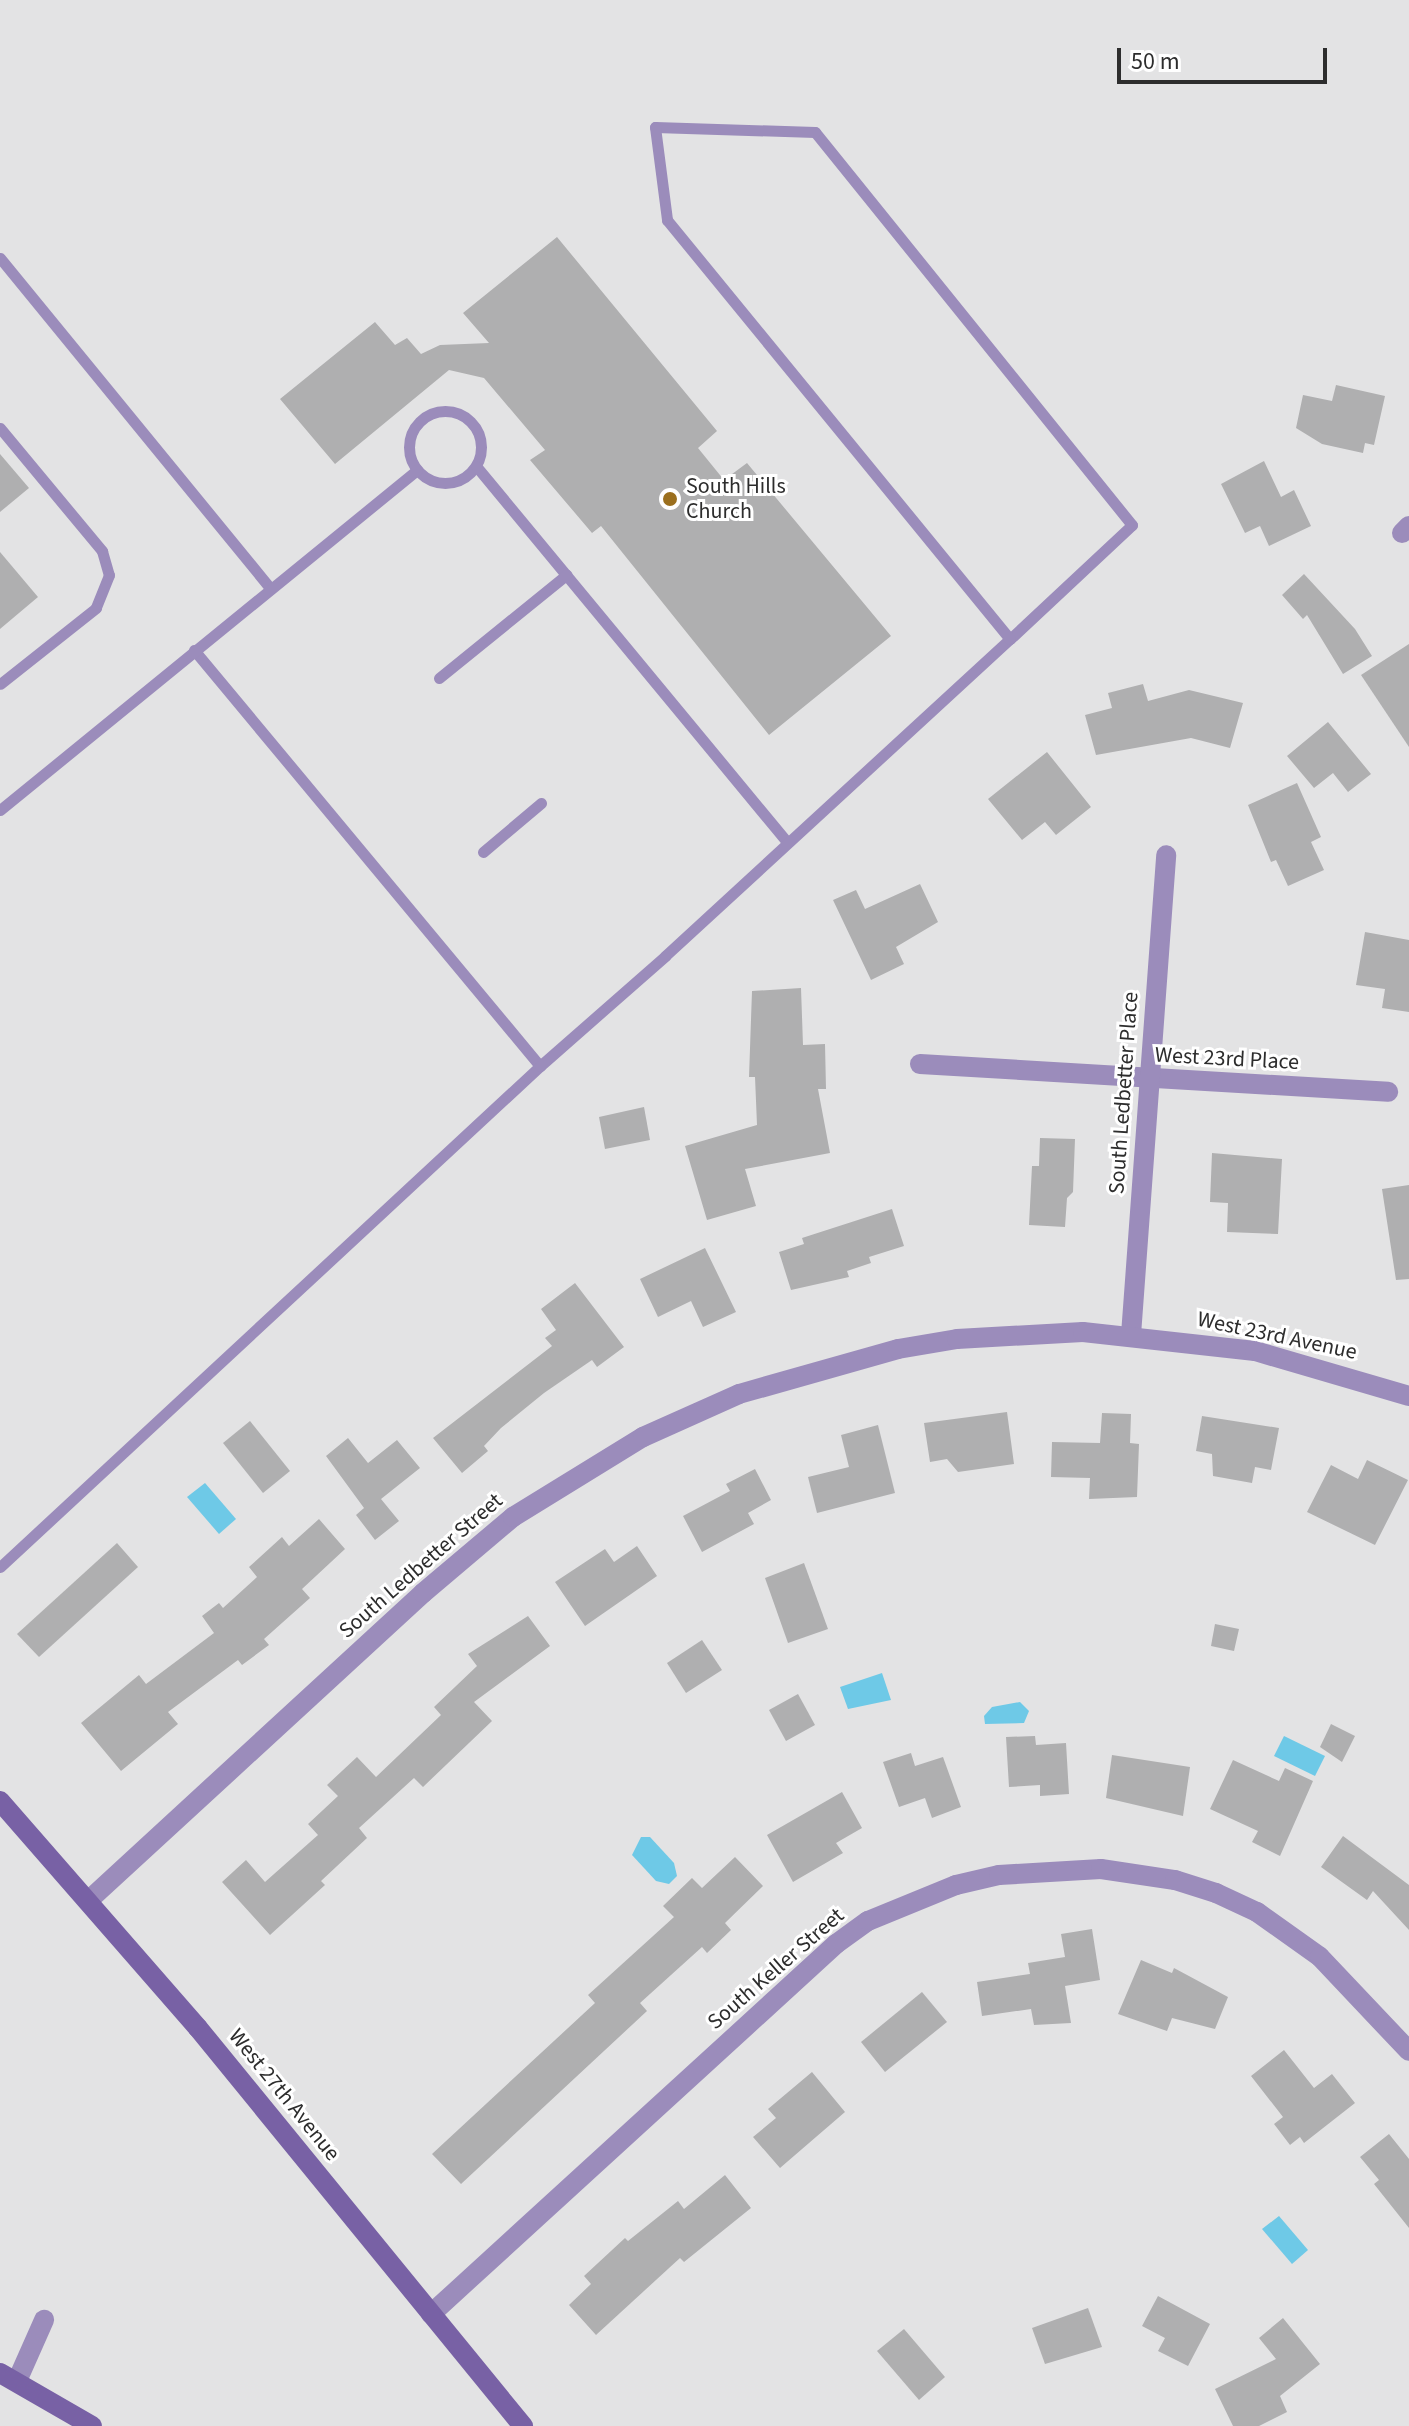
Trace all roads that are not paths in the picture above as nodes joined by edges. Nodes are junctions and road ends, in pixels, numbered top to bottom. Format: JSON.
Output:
{"nodes":[{"id":1,"x":0,"y":258,"type":"edge"},
{"id":2,"x":0,"y":428,"type":"edge"},
{"id":3,"x":476,"y":466,"type":"junction"},
{"id":4,"x":417,"y":470,"type":"junction"},
{"id":5,"x":566,"y":575,"type":"junction"},
{"id":6,"x":270,"y":588,"type":"junction"},
{"id":7,"x":1010,"y":639,"type":"junction"},
{"id":8,"x":194,"y":650,"type":"junction"},
{"id":9,"x":439,"y":678,"type":"dead end"},
{"id":10,"x":0,"y":684,"type":"edge"},
{"id":11,"x":541,"y":803,"type":"dead end"},
{"id":12,"x":0,"y":810,"type":"edge"},
{"id":13,"x":787,"y":842,"type":"junction"},
{"id":14,"x":483,"y":852,"type":"dead end"},
{"id":15,"x":1166,"y":855,"type":"dead end"},
{"id":16,"x":920,"y":1064,"type":"dead end"},
{"id":17,"x":540,"y":1066,"type":"junction"},
{"id":18,"x":1148,"y":1078,"type":"junction"},
{"id":19,"x":1388,"y":1092,"type":"dead end"},
{"id":20,"x":1131,"y":1335,"type":"junction"},
{"id":21,"x":1409,"y":1396,"type":"edge"},
{"id":22,"x":0,"y":1567,"type":"edge"},
{"id":23,"x":0,"y":1801,"type":"edge"},
{"id":24,"x":88,"y":1901,"type":"junction"},
{"id":25,"x":1409,"y":2051,"type":"edge"},
{"id":26,"x":431,"y":2314,"type":"junction"},
{"id":27,"x":44,"y":2320,"type":"dead end"},
{"id":28,"x":9,"y":2377,"type":"edge"},
{"id":29,"x":92,"y":2426,"type":"edge"},
{"id":30,"x":523,"y":2426,"type":"edge"}],
"edges":[{"from":1,"to":6,"type":"lane"},
{"from":2,"to":10,"type":"lane"},
{"from":3,"to":4,"type":"lane"},
{"from":3,"to":4,"type":"lane"},
{"from":3,"to":5,"type":"lane"},
{"from":4,"to":6,"type":"lane"},
{"from":5,"to":9,"type":"lane"},
{"from":5,"to":13,"type":"lane"},
{"from":6,"to":8,"type":"lane"},
{"from":7,"to":7,"type":"lane"},
{"from":7,"to":13,"type":"lane"},
{"from":8,"to":12,"type":"lane"},
{"from":8,"to":17,"type":"lane"},
{"from":11,"to":14,"type":"lane"},
{"from":13,"to":17,"type":"lane"},
{"from":15,"to":18,"type":"street","name":"South Ledbetter Place"},
{"from":16,"to":18,"type":"street","name":"West 23rd Place"},
{"from":17,"to":22,"type":"lane"},
{"from":18,"to":19,"type":"street","name":"West 23rd Place"},
{"from":18,"to":20,"type":"street","name":"South Ledbetter Place"},
{"from":20,"to":21,"type":"street","name":"West 23rd Avenue"},
{"from":20,"to":24,"type":"street","name":"South Ledbetter Street"},
{"from":23,"to":24,"type":"main road","name":"West 27th Avenue"},
{"from":24,"to":26,"type":"main road","name":"West 27th Avenue"},
{"from":25,"to":26,"type":"street","name":"South Keller Street"},
{"from":26,"to":30,"type":"main road","name":"West 27th Avenue"},
{"from":27,"to":28,"type":"street"},
{"from":28,"to":29,"type":"main road"}]}
